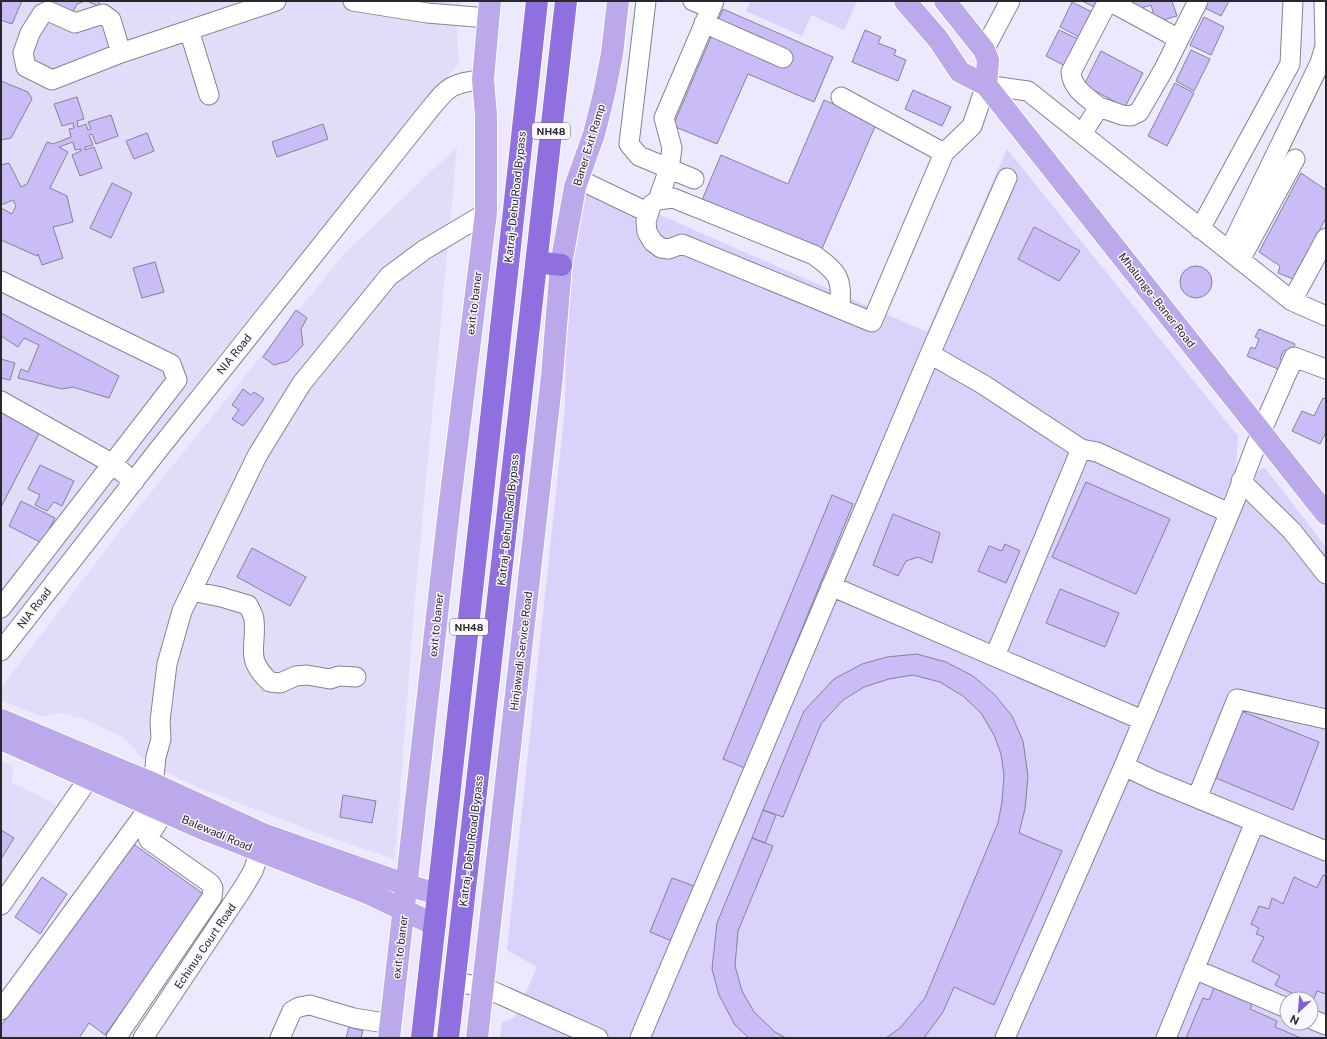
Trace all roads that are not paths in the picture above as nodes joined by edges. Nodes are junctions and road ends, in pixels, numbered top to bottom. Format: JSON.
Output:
{"nodes":[{"id":1,"x":276,"y":1,"type":"edge"},
{"id":2,"x":353,"y":1,"type":"edge"},
{"id":3,"x":537,"y":1,"type":"edge"},
{"id":4,"x":566,"y":1,"type":"edge"},
{"id":5,"x":618,"y":1,"type":"edge"},
{"id":6,"x":646,"y":1,"type":"edge"},
{"id":7,"x":693,"y":1,"type":"edge"},
{"id":8,"x":905,"y":1,"type":"edge"},
{"id":9,"x":946,"y":1,"type":"edge"},
{"id":10,"x":1010,"y":1,"type":"edge"},
{"id":11,"x":1109,"y":1,"type":"edge"},
{"id":12,"x":1198,"y":1,"type":"edge"},
{"id":13,"x":1293,"y":1,"type":"edge"},
{"id":14,"x":1325,"y":4,"type":"edge"},
{"id":15,"x":106,"y":8,"type":"edge"},
{"id":16,"x":489,"y":9,"type":"edge"},
{"id":17,"x":709,"y":11,"type":"edge"},
{"id":18,"x":189,"y":30,"type":"junction"},
{"id":19,"x":1179,"y":39,"type":"junction"},
{"id":20,"x":1325,"y":47,"type":"edge"},
{"id":21,"x":984,"y":50,"type":"junction"},
{"id":22,"x":121,"y":53,"type":"junction"},
{"id":23,"x":783,"y":58,"type":"dead end"},
{"id":24,"x":483,"y":79,"type":"junction"},
{"id":25,"x":986,"y":86,"type":"junction"},
{"id":26,"x":209,"y":95,"type":"dead end"},
{"id":27,"x":841,"y":97,"type":"dead end"},
{"id":28,"x":1099,"y":106,"type":"junction"},
{"id":29,"x":1082,"y":134,"type":"junction"},
{"id":30,"x":944,"y":154,"type":"junction"},
{"id":31,"x":1295,"y":159,"type":"dead end"},
{"id":32,"x":669,"y":169,"type":"junction"},
{"id":33,"x":1007,"y":178,"type":"dead end"},
{"id":34,"x":578,"y":179,"type":"junction"},
{"id":35,"x":694,"y":179,"type":"dead end"},
{"id":36,"x":653,"y":206,"type":"junction"},
{"id":37,"x":486,"y":212,"type":"junction"},
{"id":38,"x":512,"y":215,"type":"junction"},
{"id":39,"x":1200,"y":228,"type":"junction"},
{"id":40,"x":1326,"y":238,"type":"edge"},
{"id":41,"x":1234,"y":256,"type":"junction"},
{"id":42,"x":536,"y":262,"type":"junction"},
{"id":43,"x":561,"y":264,"type":"junction"},
{"id":44,"x":1,"y":280,"type":"edge"},
{"id":45,"x":1292,"y":301,"type":"junction"},
{"id":46,"x":840,"y":308,"type":"junction"},
{"id":47,"x":1326,"y":316,"type":"edge"},
{"id":48,"x":930,"y":354,"type":"junction"},
{"id":49,"x":1326,"y":369,"type":"edge"},
{"id":50,"x":1,"y":401,"type":"edge"},
{"id":51,"x":1261,"y":432,"type":"junction"},
{"id":52,"x":1081,"y":449,"type":"junction"},
{"id":53,"x":113,"y":464,"type":"junction"},
{"id":54,"x":1241,"y":481,"type":"junction"},
{"id":55,"x":134,"y":482,"type":"junction"},
{"id":56,"x":1230,"y":513,"type":"junction"},
{"id":57,"x":1326,"y":514,"type":"edge"},
{"id":58,"x":1326,"y":574,"type":"edge"},
{"id":59,"x":831,"y":586,"type":"junction"},
{"id":60,"x":192,"y":591,"type":"junction"},
{"id":61,"x":1,"y":608,"type":"edge"},
{"id":62,"x":1,"y":651,"type":"edge"},
{"id":63,"x":995,"y":656,"type":"junction"},
{"id":64,"x":356,"y":678,"type":"dead end"},
{"id":65,"x":1326,"y":719,"type":"edge"},
{"id":66,"x":1,"y":720,"type":"edge"},
{"id":67,"x":1142,"y":720,"type":"junction"},
{"id":68,"x":1,"y":739,"type":"edge"},
{"id":69,"x":1124,"y":766,"type":"junction"},
{"id":70,"x":479,"y":771,"type":"junction"},
{"id":71,"x":507,"y":775,"type":"junction"},
{"id":72,"x":89,"y":778,"type":"junction"},
{"id":73,"x":154,"y":784,"type":"junction"},
{"id":74,"x":1197,"y":798,"type":"junction"},
{"id":75,"x":158,"y":808,"type":"junction"},
{"id":76,"x":1255,"y":822,"type":"junction"},
{"id":77,"x":260,"y":851,"type":"junction"},
{"id":78,"x":1326,"y":851,"type":"edge"},
{"id":79,"x":407,"y":886,"type":"junction"},
{"id":80,"x":438,"y":894,"type":"junction"},
{"id":81,"x":1,"y":905,"type":"edge"},
{"id":82,"x":404,"y":911,"type":"junction"},
{"id":83,"x":435,"y":925,"type":"junction"},
{"id":84,"x":1194,"y":969,"type":"junction"},
{"id":85,"x":455,"y":982,"type":"junction"},
{"id":86,"x":483,"y":987,"type":"junction"},
{"id":87,"x":1279,"y":1005,"type":"edge"},
{"id":88,"x":1,"y":1010,"type":"edge"},
{"id":89,"x":390,"y":1031,"type":"edge"},
{"id":90,"x":116,"y":1038,"type":"edge"},
{"id":91,"x":144,"y":1038,"type":"edge"},
{"id":92,"x":280,"y":1038,"type":"edge"},
{"id":93,"x":422,"y":1038,"type":"edge"},
{"id":94,"x":448,"y":1038,"type":"edge"},
{"id":95,"x":477,"y":1038,"type":"edge"},
{"id":96,"x":598,"y":1038,"type":"edge"},
{"id":97,"x":640,"y":1038,"type":"edge"},
{"id":98,"x":1004,"y":1038,"type":"edge"},
{"id":99,"x":1166,"y":1038,"type":"edge"}],
"edges":[{"from":1,"to":18,"type":"street"},
{"from":2,"to":16,"type":"street"},
{"from":3,"to":38,"type":"highway","name":"Katraj - Dehu Road Bypass","number":"NH48"},
{"from":4,"to":42,"type":"highway","name":"Katraj - Dehu Road Bypass","number":"NH48"},
{"from":5,"to":34,"type":"main road","name":"Baner Exit Ramp"},
{"from":6,"to":32,"type":"street"},
{"from":7,"to":17,"type":"street"},
{"from":8,"to":25,"type":"main road","name":"Mhalunge - Baner Road"},
{"from":9,"to":21,"type":"main road"},
{"from":10,"to":21,"type":"street"},
{"from":11,"to":19,"type":"street"},
{"from":11,"to":28,"type":"street"},
{"from":12,"to":19,"type":"street"},
{"from":13,"to":39,"type":"street"},
{"from":14,"to":20,"type":"street"},
{"from":15,"to":22,"type":"street"},
{"from":15,"to":22,"type":"street"},
{"from":16,"to":24,"type":"main road"},
{"from":17,"to":23,"type":"street"},
{"from":17,"to":32,"type":"street"},
{"from":18,"to":22,"type":"street"},
{"from":18,"to":26,"type":"street"},
{"from":19,"to":28,"type":"street"},
{"from":20,"to":41,"type":"street"},
{"from":21,"to":25,"type":"main road"},
{"from":24,"to":37,"type":"main road"},
{"from":24,"to":55,"type":"street","name":"NIA Road"},
{"from":25,"to":29,"type":"street"},
{"from":25,"to":30,"type":"street"},
{"from":25,"to":51,"type":"main road","name":"Mhalunge - Baner Road"},
{"from":27,"to":30,"type":"street"},
{"from":28,"to":29,"type":"street"},
{"from":29,"to":39,"type":"street"},
{"from":30,"to":46,"type":"street"},
{"from":31,"to":41,"type":"street"},
{"from":32,"to":35,"type":"street"},
{"from":32,"to":36,"type":"street"},
{"from":33,"to":48,"type":"street"},
{"from":34,"to":36,"type":"street"},
{"from":34,"to":43,"type":"main road","name":"Baner Exit Ramp"},
{"from":36,"to":46,"type":"street"},
{"from":36,"to":46,"type":"street"},
{"from":37,"to":38,"type":"main road"},
{"from":37,"to":60,"type":"street"},
{"from":37,"to":79,"type":"main road","name":"exit to baner"},
{"from":38,"to":80,"type":"highway","name":"Katraj - Dehu Road Bypass","number":"NH48"},
{"from":39,"to":41,"type":"street"},
{"from":40,"to":45,"type":"street"},
{"from":41,"to":45,"type":"street"},
{"from":42,"to":43,"type":"highway"},
{"from":42,"to":70,"type":"highway","name":"Katraj - Dehu Road Bypass","number":"NH48"},
{"from":43,"to":71,"type":"main road","name":"Hinjawadi Service Road"},
{"from":44,"to":53,"type":"street"},
{"from":45,"to":47,"type":"street"},
{"from":48,"to":52,"type":"street"},
{"from":48,"to":59,"type":"street"},
{"from":49,"to":51,"type":"street"},
{"from":50,"to":53,"type":"street"},
{"from":51,"to":54,"type":"street"},
{"from":51,"to":57,"type":"main road","name":"Mhalunge - Baner Road"},
{"from":52,"to":56,"type":"street"},
{"from":52,"to":63,"type":"street"},
{"from":53,"to":55,"type":"street"},
{"from":53,"to":61,"type":"street"},
{"from":54,"to":56,"type":"street"},
{"from":54,"to":58,"type":"street"},
{"from":55,"to":62,"type":"street","name":"NIA Road"},
{"from":56,"to":67,"type":"street"},
{"from":59,"to":63,"type":"street"},
{"from":59,"to":97,"type":"street"},
{"from":60,"to":64,"type":"street"},
{"from":60,"to":73,"type":"street"},
{"from":63,"to":67,"type":"street"},
{"from":65,"to":74,"type":"street"},
{"from":66,"to":73,"type":"main road","name":"Balewadi Road"},
{"from":67,"to":69,"type":"street"},
{"from":68,"to":72,"type":"main road","name":"Balewadi Road"},
{"from":69,"to":74,"type":"street"},
{"from":69,"to":98,"type":"street"},
{"from":70,"to":71,"type":"main road"},
{"from":70,"to":85,"type":"highway","name":"Katraj - Dehu Road Bypass","number":"NH48"},
{"from":71,"to":86,"type":"main road","name":"Hinjawadi Service Road"},
{"from":72,"to":75,"type":"main road","name":"Balewadi Road"},
{"from":72,"to":81,"type":"street"},
{"from":73,"to":75,"type":"street"},
{"from":73,"to":79,"type":"main road","name":"Balewadi Road"},
{"from":74,"to":76,"type":"street"},
{"from":75,"to":77,"type":"main road","name":"Balewadi Road"},
{"from":75,"to":88,"type":"street"},
{"from":75,"to":90,"type":"street"},
{"from":76,"to":78,"type":"street"},
{"from":76,"to":84,"type":"street"},
{"from":77,"to":82,"type":"main road","name":"Balewadi Road"},
{"from":77,"to":91,"type":"street","name":"Echinus Court Road"},
{"from":79,"to":80,"type":"main road","name":"Balewadi Road"},
{"from":79,"to":82,"type":"main road","name":"exit to baner"},
{"from":80,"to":83,"type":"highway","name":"Katraj - Dehu Road Bypass","number":"NH48"},
{"from":82,"to":83,"type":"main road","name":"Balewadi Road"},
{"from":82,"to":89,"type":"main road","name":"exit to baner"},
{"from":83,"to":93,"type":"highway","name":"Katraj - Dehu Road Bypass","number":"NH48"},
{"from":84,"to":87,"type":"street"},
{"from":84,"to":99,"type":"street"},
{"from":85,"to":86,"type":"street"},
{"from":85,"to":94,"type":"highway","name":"Katraj - Dehu Road Bypass","number":"NH48"},
{"from":86,"to":95,"type":"main road","name":"Hinjawadi Service Road"},
{"from":86,"to":96,"type":"street"},
{"from":89,"to":92,"type":"street"}]}
